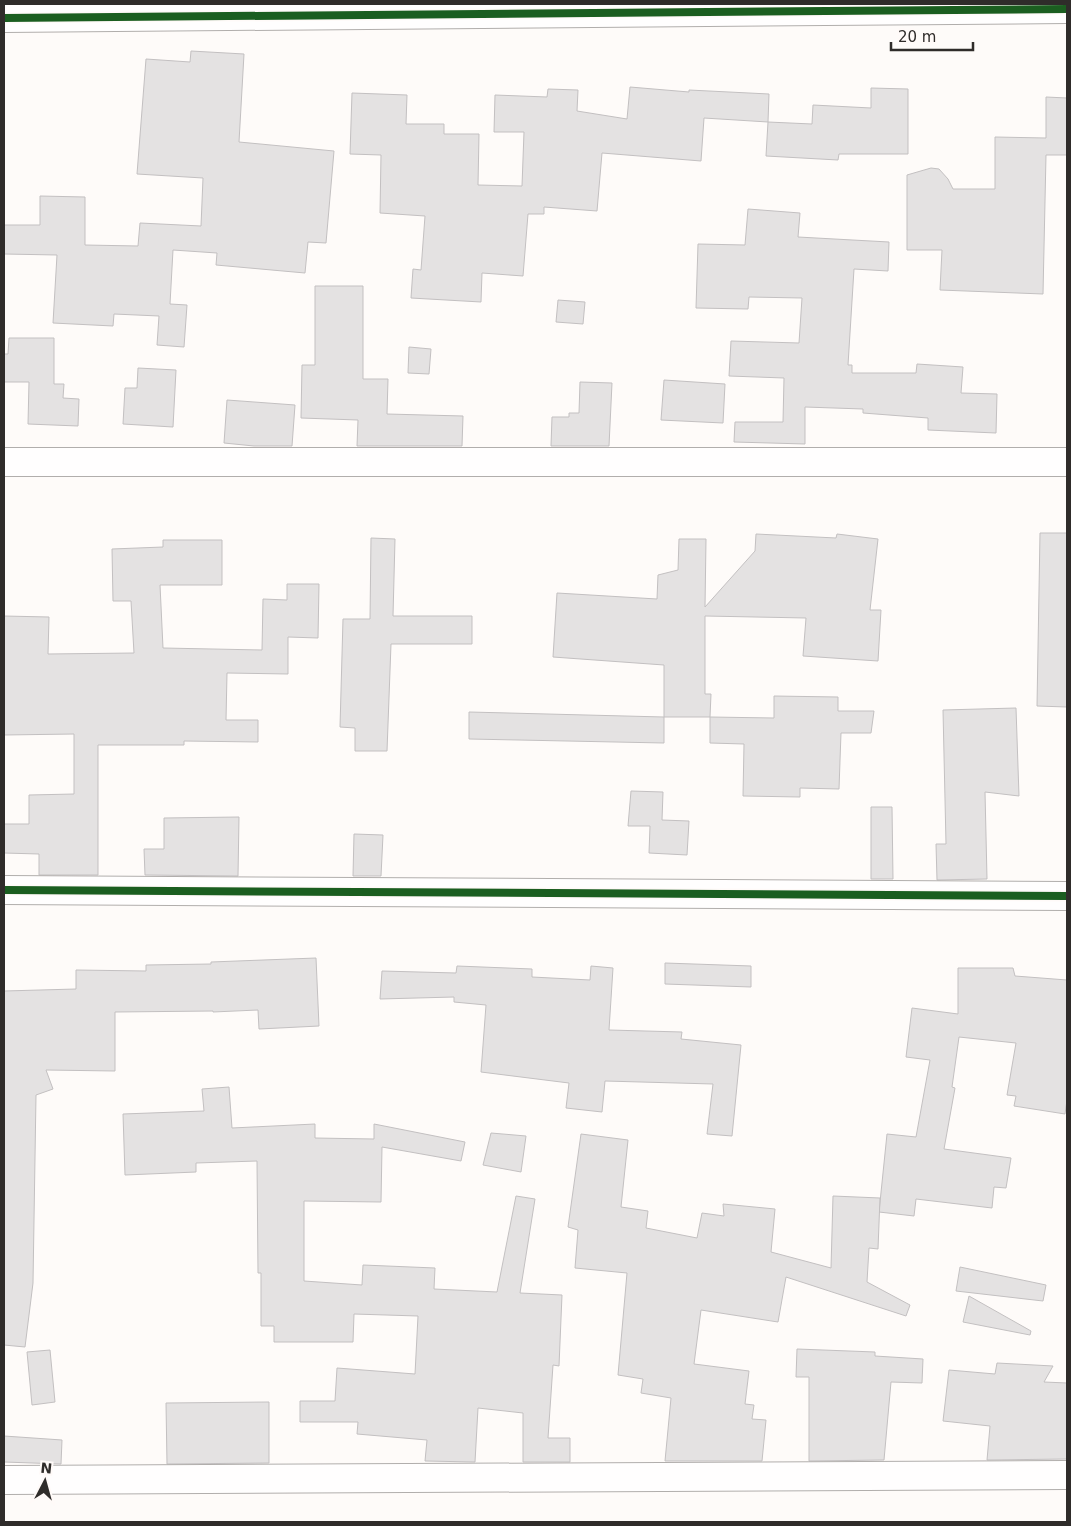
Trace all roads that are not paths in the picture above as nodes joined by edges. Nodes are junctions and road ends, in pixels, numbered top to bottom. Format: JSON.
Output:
{"nodes":[{"id":1,"x":766,"y":7,"type":"edge"},
{"id":2,"x":1067,"y":9,"type":"edge"},
{"id":3,"x":4,"y":18,"type":"edge"},
{"id":4,"x":4,"y":462,"type":"edge"},
{"id":5,"x":1067,"y":462,"type":"edge"},
{"id":6,"x":4,"y":890,"type":"edge"},
{"id":7,"x":1067,"y":896,"type":"edge"},
{"id":8,"x":1067,"y":1474,"type":"edge"},
{"id":9,"x":4,"y":1480,"type":"edge"}],
"edges":[{"from":1,"to":2,"type":"street"},
{"from":1,"to":3,"type":"street"},
{"from":4,"to":5,"type":"street"},
{"from":6,"to":7,"type":"street"},
{"from":8,"to":9,"type":"street"}]}
